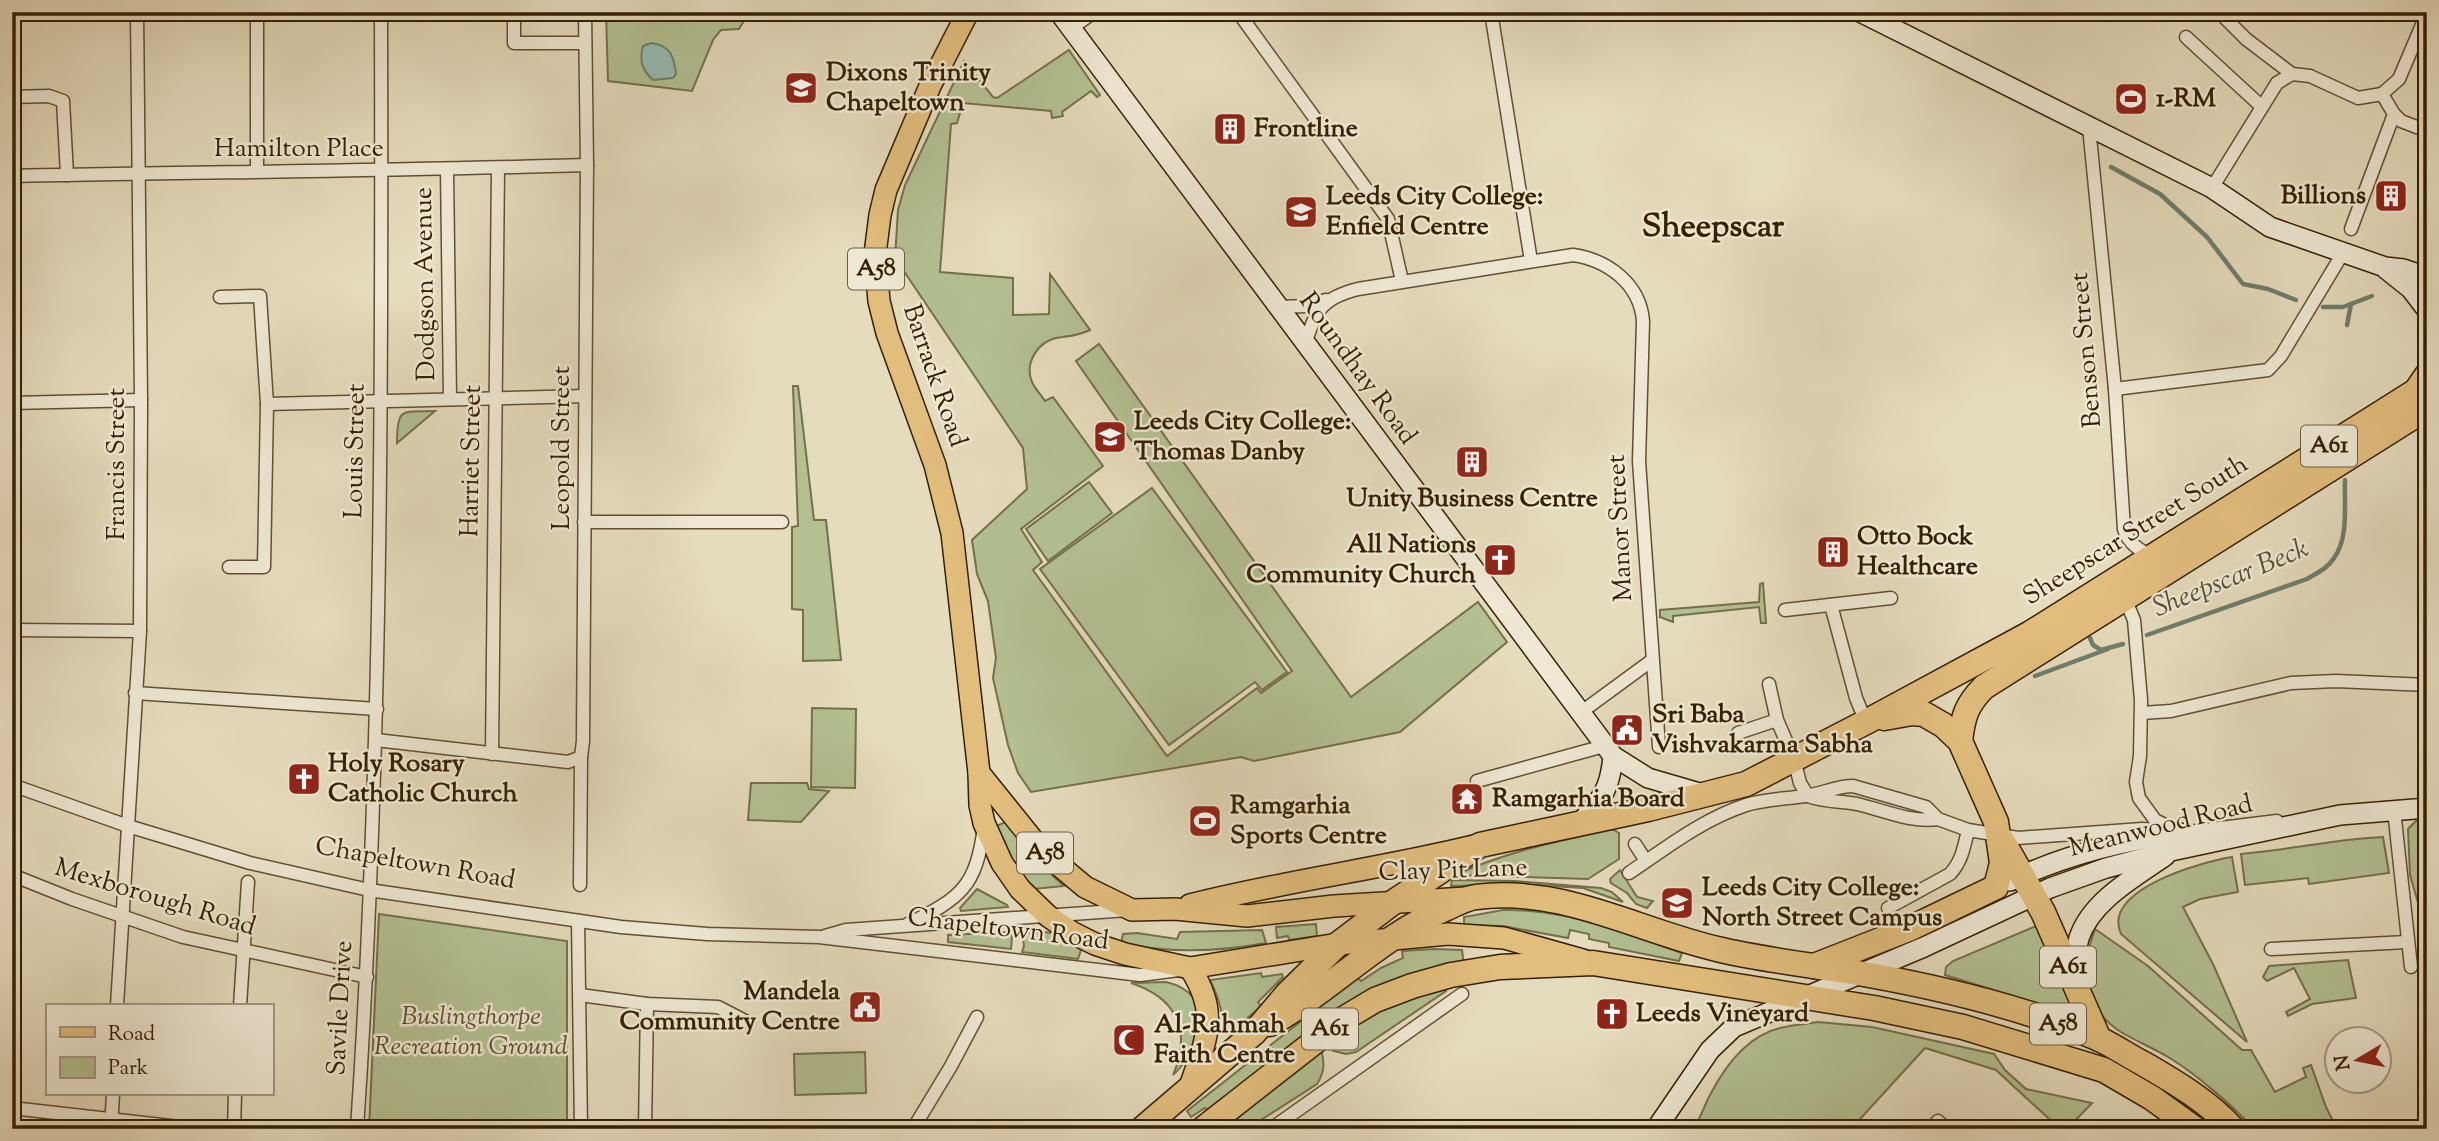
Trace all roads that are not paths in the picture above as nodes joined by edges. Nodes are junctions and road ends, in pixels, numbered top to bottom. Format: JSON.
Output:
{"nodes":[{"id":1,"x":137,"y":12,"type":"edge"},
{"id":2,"x":257,"y":12,"type":"edge"},
{"id":3,"x":381,"y":12,"type":"edge"},
{"id":4,"x":514,"y":12,"type":"edge"},
{"id":5,"x":585,"y":12,"type":"edge"},
{"id":6,"x":968,"y":12,"type":"edge"},
{"id":7,"x":1059,"y":12,"type":"edge"},
{"id":8,"x":1094,"y":12,"type":"edge"},
{"id":9,"x":1238,"y":12,"type":"edge"},
{"id":10,"x":1491,"y":12,"type":"edge"},
{"id":11,"x":1860,"y":12,"type":"edge"},
{"id":12,"x":2219,"y":12,"type":"edge"},
{"id":13,"x":2427,"y":13,"type":"edge"},
{"id":14,"x":1072,"y":28,"type":"junction"},
{"id":15,"x":2186,"y":37,"type":"dead end"},
{"id":16,"x":585,"y":43,"type":"junction"},
{"id":17,"x":2292,"y":74,"type":"junction"},
{"id":18,"x":2382,"y":94,"type":"junction"},
{"id":19,"x":12,"y":97,"type":"edge"},
{"id":20,"x":2261,"y":106,"type":"junction"},
{"id":21,"x":2394,"y":114,"type":"junction"},
{"id":22,"x":2089,"y":127,"type":"junction"},
{"id":23,"x":2427,"y":131,"type":"edge"},
{"id":24,"x":587,"y":165,"type":"junction"},
{"id":25,"x":498,"y":168,"type":"junction"},
{"id":26,"x":447,"y":169,"type":"junction"},
{"id":27,"x":257,"y":171,"type":"junction"},
{"id":28,"x":382,"y":172,"type":"junction"},
{"id":29,"x":139,"y":174,"type":"junction"},
{"id":30,"x":67,"y":175,"type":"junction"},
{"id":31,"x":12,"y":176,"type":"edge"},
{"id":32,"x":2212,"y":188,"type":"junction"},
{"id":33,"x":2351,"y":229,"type":"dead end"},
{"id":34,"x":2343,"y":253,"type":"junction"},
{"id":35,"x":1531,"y":261,"type":"junction"},
{"id":36,"x":2385,"y":267,"type":"junction"},
{"id":37,"x":2427,"y":276,"type":"edge"},
{"id":38,"x":1402,"y":281,"type":"junction"},
{"id":39,"x":220,"y":297,"type":"dead end"},
{"id":40,"x":1327,"y":300,"type":"junction"},
{"id":41,"x":1279,"y":307,"type":"junction"},
{"id":42,"x":2427,"y":310,"type":"edge"},
{"id":43,"x":1306,"y":344,"type":"junction"},
{"id":44,"x":2427,"y":376,"type":"edge"},
{"id":45,"x":2115,"y":389,"type":"junction"},
{"id":46,"x":585,"y":396,"type":"junction"},
{"id":47,"x":496,"y":398,"type":"junction"},
{"id":48,"x":450,"y":399,"type":"junction"},
{"id":49,"x":141,"y":400,"type":"junction"},
{"id":50,"x":380,"y":401,"type":"junction"},
{"id":51,"x":12,"y":403,"type":"edge"},
{"id":52,"x":267,"y":404,"type":"junction"},
{"id":53,"x":2427,"y":408,"type":"edge"},
{"id":54,"x":584,"y":522,"type":"junction"},
{"id":55,"x":782,"y":522,"type":"dead end"},
{"id":56,"x":2151,"y":556,"type":"junction"},
{"id":57,"x":229,"y":567,"type":"dead end"},
{"id":58,"x":2121,"y":588,"type":"junction"},
{"id":59,"x":1891,"y":598,"type":"dead end"},
{"id":60,"x":1831,"y":605,"type":"junction"},
{"id":61,"x":1785,"y":610,"type":"dead end"},
{"id":62,"x":12,"y":630,"type":"edge"},
{"id":63,"x":140,"y":631,"type":"junction"},
{"id":64,"x":1651,"y":661,"type":"junction"},
{"id":65,"x":1769,"y":684,"type":"dead end"},
{"id":66,"x":2427,"y":685,"type":"edge"},
{"id":67,"x":135,"y":693,"type":"junction"},
{"id":68,"x":376,"y":709,"type":"junction"},
{"id":69,"x":1580,"y":713,"type":"junction"},
{"id":70,"x":2142,"y":713,"type":"junction"},
{"id":71,"x":1777,"y":720,"type":"junction"},
{"id":72,"x":1867,"y":722,"type":"junction"},
{"id":73,"x":1738,"y":733,"type":"dead end"},
{"id":74,"x":376,"y":740,"type":"junction"},
{"id":75,"x":1960,"y":741,"type":"junction"},
{"id":76,"x":1659,"y":747,"type":"dead end"},
{"id":77,"x":1609,"y":751,"type":"junction"},
{"id":78,"x":492,"y":754,"type":"junction"},
{"id":79,"x":581,"y":757,"type":"junction"},
{"id":80,"x":1794,"y":759,"type":"junction"},
{"id":81,"x":979,"y":773,"type":"junction"},
{"id":82,"x":1477,"y":781,"type":"dead end"},
{"id":83,"x":13,"y":785,"type":"edge"},
{"id":84,"x":1703,"y":794,"type":"junction"},
{"id":85,"x":1808,"y":796,"type":"junction"},
{"id":86,"x":2427,"y":808,"type":"edge"},
{"id":87,"x":2394,"y":810,"type":"junction"},
{"id":88,"x":2340,"y":815,"type":"junction"},
{"id":89,"x":1581,"y":822,"type":"junction"},
{"id":90,"x":984,"y":823,"type":"junction"},
{"id":91,"x":128,"y":826,"type":"junction"},
{"id":92,"x":1968,"y":830,"type":"junction"},
{"id":93,"x":1998,"y":833,"type":"junction"},
{"id":94,"x":2180,"y":833,"type":"junction"},
{"id":95,"x":1635,"y":844,"type":"dead end"},
{"id":96,"x":1479,"y":845,"type":"junction"},
{"id":97,"x":2171,"y":851,"type":"junction"},
{"id":98,"x":1646,"y":862,"type":"junction"},
{"id":99,"x":1629,"y":873,"type":"dead end"},
{"id":100,"x":249,"y":874,"type":"junction"},
{"id":101,"x":12,"y":875,"type":"edge"},
{"id":102,"x":12,"y":883,"type":"edge"},
{"id":103,"x":580,"y":885,"type":"dead end"},
{"id":104,"x":2029,"y":885,"type":"junction"},
{"id":105,"x":1996,"y":887,"type":"junction"},
{"id":106,"x":369,"y":890,"type":"junction"},
{"id":107,"x":1473,"y":897,"type":"junction"},
{"id":108,"x":1395,"y":901,"type":"junction"},
{"id":109,"x":1888,"y":908,"type":"dead end"},
{"id":110,"x":1175,"y":909,"type":"junction"},
{"id":111,"x":1132,"y":910,"type":"junction"},
{"id":112,"x":121,"y":916,"type":"junction"},
{"id":113,"x":1048,"y":916,"type":"junction"},
{"id":114,"x":578,"y":922,"type":"junction"},
{"id":115,"x":902,"y":927,"type":"junction"},
{"id":116,"x":1964,"y":930,"type":"junction"},
{"id":117,"x":819,"y":937,"type":"junction"},
{"id":118,"x":1389,"y":938,"type":"junction"},
{"id":119,"x":2407,"y":942,"type":"junction"},
{"id":120,"x":1338,"y":944,"type":"junction"},
{"id":121,"x":2271,"y":949,"type":"dead end"},
{"id":122,"x":243,"y":951,"type":"junction"},
{"id":123,"x":1593,"y":963,"type":"junction"},
{"id":124,"x":1811,"y":967,"type":"junction"},
{"id":125,"x":2411,"y":967,"type":"dead end"},
{"id":126,"x":1190,"y":968,"type":"junction"},
{"id":127,"x":1858,"y":974,"type":"junction"},
{"id":128,"x":2072,"y":975,"type":"junction"},
{"id":129,"x":367,"y":977,"type":"junction"},
{"id":130,"x":1747,"y":988,"type":"junction"},
{"id":131,"x":1462,"y":994,"type":"dead end"},
{"id":132,"x":580,"y":995,"type":"junction"},
{"id":133,"x":1805,"y":997,"type":"junction"},
{"id":134,"x":117,"y":1004,"type":"edge"},
{"id":135,"x":240,"y":1004,"type":"edge"},
{"id":136,"x":647,"y":1004,"type":"junction"},
{"id":137,"x":977,"y":1017,"type":"dead end"},
{"id":138,"x":745,"y":1021,"type":"dead end"},
{"id":139,"x":1254,"y":1033,"type":"junction"},
{"id":140,"x":2099,"y":1039,"type":"junction"},
{"id":141,"x":1190,"y":1087,"type":"junction"},
{"id":142,"x":113,"y":1096,"type":"edge"},
{"id":143,"x":235,"y":1096,"type":"edge"},
{"id":144,"x":12,"y":1108,"type":"edge"},
{"id":145,"x":111,"y":1124,"type":"edge"},
{"id":146,"x":197,"y":1129,"type":"edge"},
{"id":147,"x":234,"y":1129,"type":"edge"},
{"id":148,"x":356,"y":1129,"type":"edge"},
{"id":149,"x":581,"y":1129,"type":"edge"},
{"id":150,"x":645,"y":1129,"type":"edge"},
{"id":151,"x":913,"y":1129,"type":"edge"},
{"id":152,"x":1142,"y":1129,"type":"edge"},
{"id":153,"x":1203,"y":1129,"type":"edge"},
{"id":154,"x":1271,"y":1129,"type":"edge"},
{"id":155,"x":1656,"y":1129,"type":"edge"},
{"id":156,"x":1931,"y":1129,"type":"edge"},
{"id":157,"x":1947,"y":1129,"type":"edge"},
{"id":158,"x":2195,"y":1129,"type":"edge"},
{"id":159,"x":2233,"y":1129,"type":"edge"}],
"edges":[{"from":1,"to":29,"type":"street","name":"Francis Street"},
{"from":2,"to":27,"type":"street"},
{"from":3,"to":28,"type":"street","name":"Louis Street"},
{"from":4,"to":16,"type":"street"},
{"from":5,"to":16,"type":"street","name":"Leopold Street"},
{"from":6,"to":81,"type":"main road","name":"Barrack Road","number":"A58"},
{"from":7,"to":14,"type":"street","name":"Roundhay Road"},
{"from":8,"to":14,"type":"street"},
{"from":9,"to":38,"type":"street"},
{"from":10,"to":35,"type":"street"},
{"from":11,"to":22,"type":"street"},
{"from":12,"to":17,"type":"street"},
{"from":13,"to":18,"type":"street"},
{"from":14,"to":41,"type":"street","name":"Roundhay Road"},
{"from":15,"to":20,"type":"street"},
{"from":16,"to":24,"type":"street","name":"Leopold Street"},
{"from":17,"to":18,"type":"street"},
{"from":17,"to":20,"type":"street"},
{"from":18,"to":21,"type":"street"},
{"from":19,"to":30,"type":"street"},
{"from":20,"to":32,"type":"street"},
{"from":21,"to":23,"type":"street"},
{"from":21,"to":33,"type":"street"},
{"from":22,"to":32,"type":"street"},
{"from":22,"to":45,"type":"street","name":"Benson Street"},
{"from":24,"to":25,"type":"street","name":"Hamilton Place"},
{"from":24,"to":46,"type":"street","name":"Leopold Street"},
{"from":25,"to":26,"type":"street","name":"Hamilton Place"},
{"from":25,"to":47,"type":"street","name":"Harriet Street"},
{"from":26,"to":28,"type":"street","name":"Hamilton Place"},
{"from":26,"to":48,"type":"street","name":"Dodgson Avenue"},
{"from":27,"to":28,"type":"street","name":"Hamilton Place"},
{"from":27,"to":29,"type":"street","name":"Hamilton Place"},
{"from":28,"to":50,"type":"street","name":"Louis Street"},
{"from":29,"to":30,"type":"street","name":"Hamilton Place"},
{"from":29,"to":49,"type":"street","name":"Francis Street"},
{"from":30,"to":31,"type":"street","name":"Hamilton Place"},
{"from":32,"to":34,"type":"street"},
{"from":34,"to":36,"type":"street"},
{"from":34,"to":45,"type":"street"},
{"from":35,"to":38,"type":"street"},
{"from":35,"to":64,"type":"street","name":"Manor Street"},
{"from":36,"to":37,"type":"street"},
{"from":36,"to":42,"type":"street"},
{"from":38,"to":40,"type":"street"},
{"from":39,"to":52,"type":"street"},
{"from":40,"to":41,"type":"street"},
{"from":40,"to":43,"type":"street"},
{"from":41,"to":43,"type":"street","name":"Roundhay Road"},
{"from":43,"to":69,"type":"street","name":"Roundhay Road"},
{"from":44,"to":56,"type":"highway","name":"Sheepscar Street South","number":"A61"},
{"from":45,"to":56,"type":"street","name":"Benson Street"},
{"from":46,"to":47,"type":"street"},
{"from":46,"to":54,"type":"street","name":"Leopold Street"},
{"from":47,"to":48,"type":"street"},
{"from":47,"to":78,"type":"street","name":"Harriet Street"},
{"from":48,"to":50,"type":"street"},
{"from":49,"to":51,"type":"street"},
{"from":49,"to":63,"type":"street","name":"Francis Street"},
{"from":50,"to":52,"type":"street"},
{"from":50,"to":68,"type":"street","name":"Louis Street"},
{"from":52,"to":57,"type":"street"},
{"from":53,"to":58,"type":"highway","name":"Sheepscar Street South","number":"A61"},
{"from":54,"to":55,"type":"street"},
{"from":54,"to":79,"type":"street","name":"Leopold Street"},
{"from":56,"to":58,"type":"highway","name":"Sheepscar Street South","number":"A61"},
{"from":58,"to":70,"type":"street"},
{"from":58,"to":72,"type":"highway","name":"Sheepscar Street South","number":"A61"},
{"from":58,"to":75,"type":"highway","name":"Sheepscar Street South","number":"A61"},
{"from":59,"to":60,"type":"street"},
{"from":60,"to":61,"type":"street"},
{"from":60,"to":72,"type":"street"},
{"from":62,"to":63,"type":"street"},
{"from":63,"to":67,"type":"street","name":"Francis Street"},
{"from":64,"to":69,"type":"street"},
{"from":64,"to":76,"type":"street","name":"Manor Street"},
{"from":65,"to":71,"type":"street"},
{"from":66,"to":70,"type":"street"},
{"from":67,"to":68,"type":"street"},
{"from":67,"to":91,"type":"street","name":"Francis Street"},
{"from":68,"to":74,"type":"street","name":"Louis Street"},
{"from":69,"to":77,"type":"street","name":"Roundhay Road"},
{"from":70,"to":94,"type":"street"},
{"from":71,"to":73,"type":"street"},
{"from":71,"to":80,"type":"street"},
{"from":72,"to":75,"type":"highway","name":"Sheepscar Street South","number":"A61"},
{"from":72,"to":80,"type":"highway","name":"Sheepscar Street South","number":"A61"},
{"from":74,"to":78,"type":"street"},
{"from":74,"to":106,"type":"street","name":"Louis Street"},
{"from":75,"to":93,"type":"highway","name":"Sheepscar Street South","number":"A61"},
{"from":77,"to":82,"type":"street"},
{"from":77,"to":84,"type":"street","name":"Roundhay Road"},
{"from":77,"to":89,"type":"street"},
{"from":78,"to":79,"type":"street"},
{"from":79,"to":103,"type":"street","name":"Leopold Street"},
{"from":80,"to":84,"type":"highway","name":"Sheepscar Street South","number":"A61"},
{"from":80,"to":85,"type":"street"},
{"from":81,"to":90,"type":"main road","name":"Barrack Road","number":"A58"},
{"from":81,"to":111,"type":"main road","number":"A58"},
{"from":83,"to":91,"type":"street","name":"Chapeltown Road"},
{"from":83,"to":101,"type":"street"},
{"from":84,"to":89,"type":"highway","name":"Sheepscar Street South","number":"A61"},
{"from":85,"to":92,"type":"street"},
{"from":85,"to":98,"type":"street"},
{"from":86,"to":87,"type":"street","name":"Meanwood Road"},
{"from":87,"to":88,"type":"street","name":"Meanwood Road"},
{"from":87,"to":119,"type":"street"},
{"from":88,"to":94,"type":"street"},
{"from":88,"to":97,"type":"street","name":"Meanwood Road"},
{"from":89,"to":96,"type":"highway","number":"A61"},
{"from":90,"to":113,"type":"main road","name":"Barrack Road","number":"A58"},
{"from":90,"to":115,"type":"street","name":"Chapeltown Road"},
{"from":91,"to":100,"type":"street","name":"Chapeltown Road"},
{"from":91,"to":112,"type":"street","name":"Francis Street"},
{"from":92,"to":93,"type":"street"},
{"from":92,"to":109,"type":"street"},
{"from":93,"to":94,"type":"street"},
{"from":93,"to":104,"type":"highway","name":"Sheepscar Street South","number":"A61"},
{"from":93,"to":105,"type":"highway","name":"Sheepscar Street South","number":"A61"},
{"from":94,"to":104,"type":"street","name":"Meanwood Road"},
{"from":95,"to":98,"type":"street"},
{"from":96,"to":108,"type":"highway","number":"A61"},
{"from":96,"to":110,"type":"main road","number":"A58"},
{"from":97,"to":104,"type":"street","name":"Meanwood Road"},
{"from":97,"to":128,"type":"street"},
{"from":98,"to":99,"type":"street"},
{"from":100,"to":106,"type":"street","name":"Chapeltown Road"},
{"from":100,"to":122,"type":"street"},
{"from":101,"to":102,"type":"street"},
{"from":101,"to":112,"type":"street","name":"Mexborough Road"},
{"from":104,"to":105,"type":"street","name":"Meanwood Road"},
{"from":104,"to":116,"type":"street","name":"Meanwood Road"},
{"from":104,"to":128,"type":"highway","name":"Sheepscar Street South","number":"A61"},
{"from":105,"to":116,"type":"street"},
{"from":105,"to":124,"type":"highway","name":"Meanwood Road"},
{"from":106,"to":114,"type":"street","name":"Chapeltown Road"},
{"from":106,"to":129,"type":"street","name":"Savile Drive"},
{"from":107,"to":108,"type":"main road","name":"Clay Pit Lane","number":"A58"},
{"from":107,"to":118,"type":"highway","number":"A61"},
{"from":107,"to":124,"type":"highway","name":"Clay Pit Lane","number":"A58"},
{"from":108,"to":110,"type":"main road","name":"Clay Pit Lane","number":"A58"},
{"from":108,"to":120,"type":"highway","number":"A61"},
{"from":110,"to":111,"type":"main road","name":"Chapeltown Road","number":"A58"},
{"from":111,"to":113,"type":"street","name":"Chapeltown Road"},
{"from":112,"to":122,"type":"street","name":"Mexborough Road"},
{"from":112,"to":134,"type":"street","name":"Francis Street"},
{"from":113,"to":115,"type":"street","name":"Chapeltown Road"},
{"from":113,"to":126,"type":"main road","name":"Barrack Road","number":"A58"},
{"from":114,"to":117,"type":"street","name":"Chapeltown Road"},
{"from":114,"to":132,"type":"street"},
{"from":115,"to":117,"type":"street","name":"Chapeltown Road"},
{"from":116,"to":127,"type":"street","name":"Meanwood Road"},
{"from":117,"to":126,"type":"street","name":"Chapeltown Road"},
{"from":118,"to":120,"type":"main road","number":"A58"},
{"from":118,"to":123,"type":"main road","number":"A58"},
{"from":118,"to":139,"type":"highway","number":"A61"},
{"from":119,"to":121,"type":"street"},
{"from":119,"to":125,"type":"street"},
{"from":120,"to":126,"type":"main road","number":"A58"},
{"from":120,"to":139,"type":"highway","number":"A61"},
{"from":122,"to":129,"type":"street","name":"Mexborough Road"},
{"from":122,"to":135,"type":"street"},
{"from":123,"to":130,"type":"highway","number":"A58"},
{"from":123,"to":153,"type":"highway","number":"A61"},
{"from":124,"to":127,"type":"highway","name":"Clay Pit Lane","number":"A58"},
{"from":124,"to":130,"type":"highway","name":"Meanwood Road"},
{"from":126,"to":141,"type":"main road"},
{"from":127,"to":133,"type":"street","name":"Meanwood Road"},
{"from":127,"to":140,"type":"highway","name":"Clay Pit Lane","number":"A58"},
{"from":128,"to":140,"type":"highway","name":"Sheepscar Street South","number":"A61"},
{"from":129,"to":148,"type":"street","name":"Savile Drive"},
{"from":130,"to":133,"type":"highway","number":"A58"},
{"from":131,"to":154,"type":"street"},
{"from":132,"to":136,"type":"street"},
{"from":132,"to":149,"type":"street"},
{"from":133,"to":155,"type":"street","name":"Meanwood Road"},
{"from":133,"to":158,"type":"highway","number":"A58"},
{"from":136,"to":138,"type":"street"},
{"from":136,"to":150,"type":"street"},
{"from":137,"to":151,"type":"street"},
{"from":139,"to":141,"type":"highway","number":"A61"},
{"from":140,"to":159,"type":"highway","name":"Clay Pit Lane","number":"A58"},
{"from":141,"to":152,"type":"highway","number":"A61"},
{"from":142,"to":145,"type":"street"},
{"from":143,"to":147,"type":"street"},
{"from":144,"to":145,"type":"street"},
{"from":145,"to":146,"type":"street"},
{"from":156,"to":157,"type":"street"}]}
